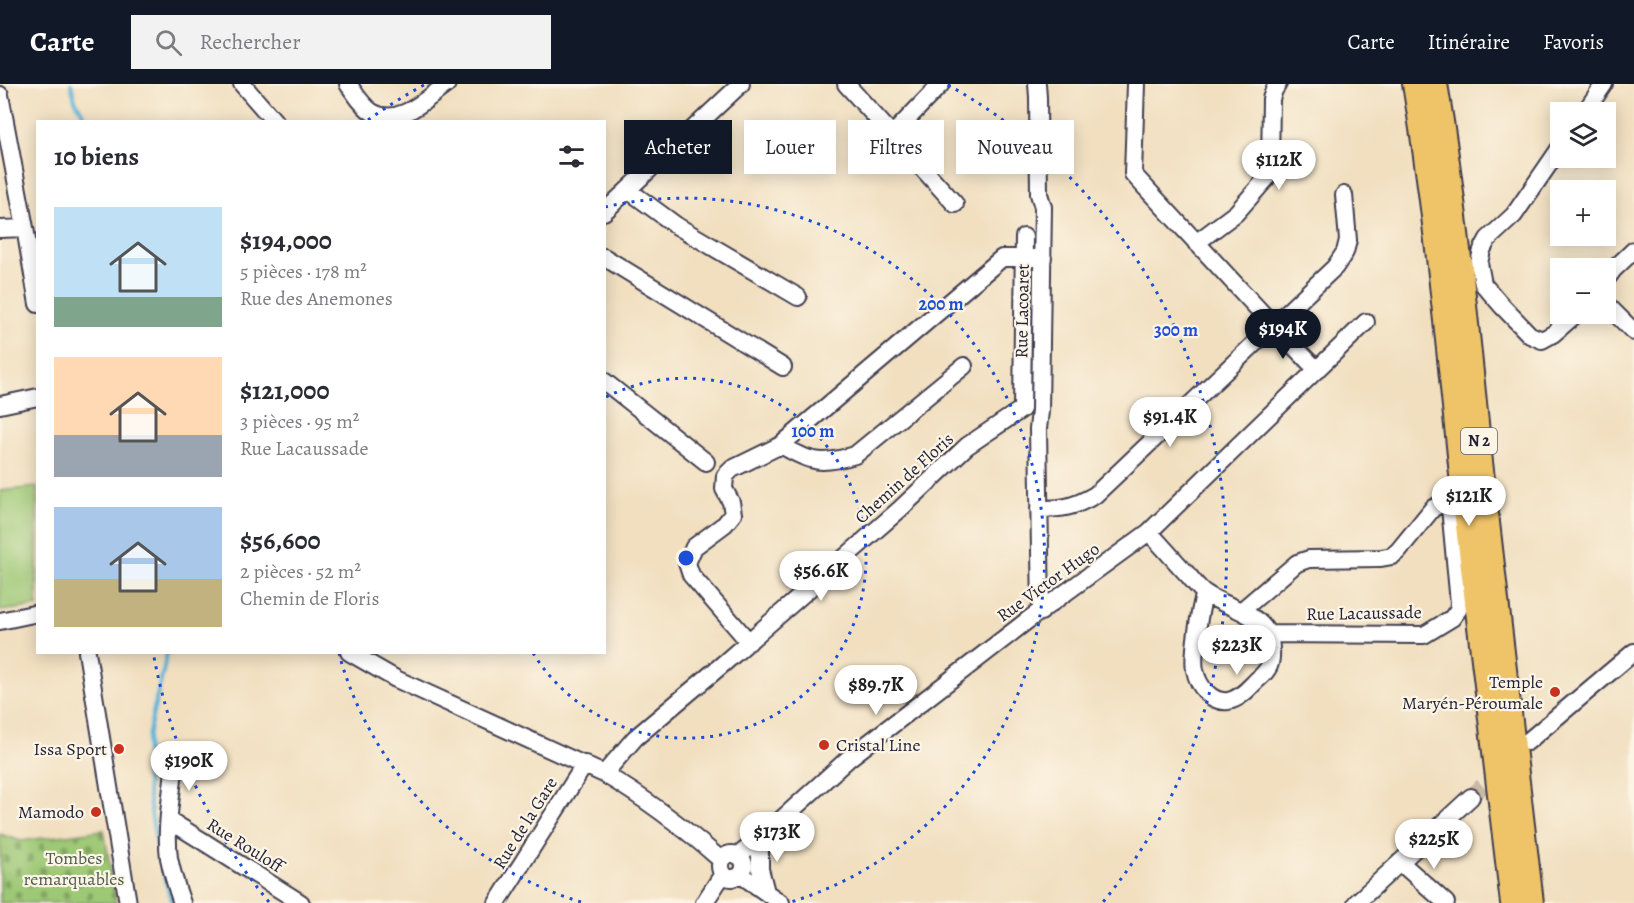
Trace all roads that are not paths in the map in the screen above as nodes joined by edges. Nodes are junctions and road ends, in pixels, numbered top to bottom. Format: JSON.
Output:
{"nodes":[{"id":1,"x":242,"y":84,"type":"edge"},
{"id":2,"x":348,"y":84,"type":"edge"},
{"id":3,"x":447,"y":84,"type":"edge"},
{"id":4,"x":741,"y":84,"type":"edge"},
{"id":5,"x":846,"y":84,"type":"edge"},
{"id":6,"x":941,"y":84,"type":"edge"},
{"id":7,"x":1037,"y":84,"type":"edge"},
{"id":8,"x":1136,"y":84,"type":"edge"},
{"id":9,"x":1278,"y":84,"type":"edge"},
{"id":10,"x":1414,"y":84,"type":"edge"},
{"id":11,"x":1436,"y":84,"type":"edge"},
{"id":12,"x":1604,"y":84,"type":"edge"},
{"id":13,"x":0,"y":94,"type":"edge"},
{"id":14,"x":1592,"y":102,"type":"edge"},
{"id":15,"x":273,"y":120,"type":"edge"},
{"id":16,"x":878,"y":120,"type":"edge"},
{"id":17,"x":906,"y":120,"type":"edge"},
{"id":18,"x":1550,"y":163,"type":"edge"},
{"id":19,"x":928,"y":174,"type":"edge"},
{"id":20,"x":628,"y":190,"type":"junction"},
{"id":21,"x":1039,"y":194,"type":"junction"},
{"id":22,"x":1344,"y":195,"type":"dead end"},
{"id":23,"x":955,"y":204,"type":"dead end"},
{"id":24,"x":606,"y":210,"type":"edge"},
{"id":25,"x":25,"y":228,"type":"junction"},
{"id":26,"x":0,"y":229,"type":"edge"},
{"id":27,"x":1024,"y":237,"type":"junction"},
{"id":28,"x":1196,"y":243,"type":"junction"},
{"id":29,"x":1634,"y":250,"type":"edge"},
{"id":30,"x":606,"y":258,"type":"edge"},
{"id":31,"x":1002,"y":258,"type":"junction"},
{"id":32,"x":1023,"y":258,"type":"junction"},
{"id":33,"x":1043,"y":258,"type":"junction"},
{"id":34,"x":1616,"y":267,"type":"edge"},
{"id":35,"x":36,"y":292,"type":"edge"},
{"id":36,"x":798,"y":297,"type":"dead end"},
{"id":37,"x":1616,"y":314,"type":"edge"},
{"id":38,"x":1366,"y":322,"type":"dead end"},
{"id":39,"x":1564,"y":324,"type":"edge"},
{"id":40,"x":1273,"y":325,"type":"junction"},
{"id":41,"x":1634,"y":332,"type":"edge"},
{"id":42,"x":964,"y":366,"type":"dead end"},
{"id":43,"x":783,"y":367,"type":"dead end"},
{"id":44,"x":1317,"y":370,"type":"junction"},
{"id":45,"x":606,"y":383,"type":"edge"},
{"id":46,"x":36,"y":397,"type":"edge"},
{"id":47,"x":0,"y":405,"type":"edge"},
{"id":48,"x":1022,"y":409,"type":"junction"},
{"id":49,"x":1038,"y":429,"type":"junction"},
{"id":50,"x":781,"y":445,"type":"junction"},
{"id":51,"x":706,"y":462,"type":"dead end"},
{"id":52,"x":1039,"y":509,"type":"junction"},
{"id":53,"x":1149,"y":532,"type":"junction"},
{"id":54,"x":1041,"y":582,"type":"junction"},
{"id":55,"x":1071,"y":590,"type":"junction"},
{"id":56,"x":1204,"y":593,"type":"junction"},
{"id":57,"x":1241,"y":611,"type":"junction"},
{"id":58,"x":1041,"y":612,"type":"junction"},
{"id":59,"x":36,"y":613,"type":"edge"},
{"id":60,"x":0,"y":621,"type":"edge"},
{"id":61,"x":1268,"y":634,"type":"junction"},
{"id":62,"x":749,"y":642,"type":"junction"},
{"id":63,"x":1634,"y":652,"type":"edge"},
{"id":64,"x":87,"y":654,"type":"edge"},
{"id":65,"x":352,"y":654,"type":"edge"},
{"id":66,"x":1527,"y":742,"type":"dead end"},
{"id":67,"x":175,"y":761,"type":"dead end"},
{"id":68,"x":585,"y":764,"type":"junction"},
{"id":69,"x":604,"y":774,"type":"junction"},
{"id":70,"x":1471,"y":797,"type":"tunnel mouth"},
{"id":71,"x":1520,"y":799,"type":"junction"},
{"id":72,"x":169,"y":820,"type":"junction"},
{"id":73,"x":760,"y":837,"type":"junction"},
{"id":74,"x":738,"y":856,"type":"junction"},
{"id":75,"x":1400,"y":862,"type":"junction"},
{"id":76,"x":722,"y":867,"type":"junction"},
{"id":77,"x":741,"y":875,"type":"junction"},
{"id":78,"x":766,"y":892,"type":"junction"},
{"id":79,"x":128,"y":903,"type":"edge"},
{"id":80,"x":182,"y":903,"type":"edge"},
{"id":81,"x":301,"y":903,"type":"edge"},
{"id":82,"x":497,"y":903,"type":"edge"},
{"id":83,"x":704,"y":903,"type":"edge"},
{"id":84,"x":781,"y":903,"type":"edge"},
{"id":85,"x":1356,"y":903,"type":"edge"},
{"id":86,"x":1446,"y":903,"type":"edge"},
{"id":87,"x":1512,"y":903,"type":"edge"},
{"id":88,"x":1532,"y":903,"type":"edge"},
{"id":89,"x":1546,"y":903,"type":"edge"}],
"edges":[{"from":1,"to":15,"type":"street"},
{"from":2,"to":3,"type":"street"},
{"from":4,"to":20,"type":"street"},
{"from":5,"to":16,"type":"street"},
{"from":6,"to":17,"type":"street"},
{"from":7,"to":21,"type":"street","name":"Rue Lacoaret"},
{"from":8,"to":28,"type":"street"},
{"from":9,"to":28,"type":"street"},
{"from":10,"to":87,"type":"highway","number":"N 2"},
{"from":11,"to":71,"type":"highway","number":"N 2"},
{"from":12,"to":14,"type":"street"},
{"from":13,"to":25,"type":"street"},
{"from":18,"to":39,"type":"street"},
{"from":19,"to":23,"type":"street"},
{"from":20,"to":24,"type":"street"},
{"from":20,"to":36,"type":"street"},
{"from":21,"to":27,"type":"street","name":"Rue Lacoaret"},
{"from":21,"to":33,"type":"street","name":"Rue Lacoaret"},
{"from":22,"to":40,"type":"street"},
{"from":25,"to":26,"type":"street"},
{"from":25,"to":35,"type":"street"},
{"from":27,"to":31,"type":"street"},
{"from":27,"to":32,"type":"street"},
{"from":28,"to":40,"type":"street"},
{"from":29,"to":34,"type":"street"},
{"from":30,"to":43,"type":"street"},
{"from":31,"to":32,"type":"street"},
{"from":31,"to":50,"type":"street"},
{"from":32,"to":33,"type":"street"},
{"from":32,"to":48,"type":"street"},
{"from":33,"to":49,"type":"street","name":"Rue Lacoaret"},
{"from":37,"to":41,"type":"street"},
{"from":38,"to":44,"type":"street","name":"Rue Victor Hugo"},
{"from":40,"to":44,"type":"street"},
{"from":40,"to":52,"type":"street"},
{"from":42,"to":50,"type":"street"},
{"from":44,"to":53,"type":"street","name":"Rue Victor Hugo"},
{"from":45,"to":51,"type":"street"},
{"from":46,"to":47,"type":"street"},
{"from":48,"to":49,"type":"street"},
{"from":48,"to":62,"type":"street","name":"Chemin de Floris"},
{"from":49,"to":52,"type":"street","name":"Rue Lacoaret"},
{"from":50,"to":62,"type":"street"},
{"from":52,"to":54,"type":"street","name":"Rue Lacoaret"},
{"from":53,"to":55,"type":"street","name":"Rue Victor Hugo"},
{"from":53,"to":56,"type":"street"},
{"from":54,"to":55,"type":"street"},
{"from":54,"to":58,"type":"street","name":"Rue Lacoaret"},
{"from":55,"to":58,"type":"street","name":"Rue Victor Hugo"},
{"from":56,"to":57,"type":"street"},
{"from":56,"to":61,"type":"street"},
{"from":57,"to":61,"type":"street"},
{"from":57,"to":61,"type":"street","name":"Rue Lacaussade"},
{"from":58,"to":73,"type":"street","name":"Rue Victor Hugo"},
{"from":59,"to":60,"type":"street"},
{"from":62,"to":69,"type":"street","name":"Chemin de Floris"},
{"from":63,"to":66,"type":"street"},
{"from":64,"to":79,"type":"street"},
{"from":65,"to":68,"type":"street"},
{"from":67,"to":72,"type":"street"},
{"from":68,"to":69,"type":"street"},
{"from":68,"to":82,"type":"street","name":"Rue de la Gare"},
{"from":69,"to":76,"type":"street"},
{"from":70,"to":75,"type":"street"},
{"from":71,"to":88,"type":"highway","number":"N 2"},
{"from":71,"to":89,"type":"highway"},
{"from":72,"to":80,"type":"street"},
{"from":72,"to":81,"type":"street","name":"Rue Rouloff"},
{"from":73,"to":74,"type":"street","name":"Rue Victor Hugo"},
{"from":73,"to":78,"type":"street"},
{"from":74,"to":76,"type":"street"},
{"from":74,"to":77,"type":"street"},
{"from":75,"to":85,"type":"street"},
{"from":75,"to":86,"type":"street"},
{"from":76,"to":77,"type":"street"},
{"from":76,"to":83,"type":"street"},
{"from":77,"to":78,"type":"street"},
{"from":78,"to":84,"type":"street"}]}
